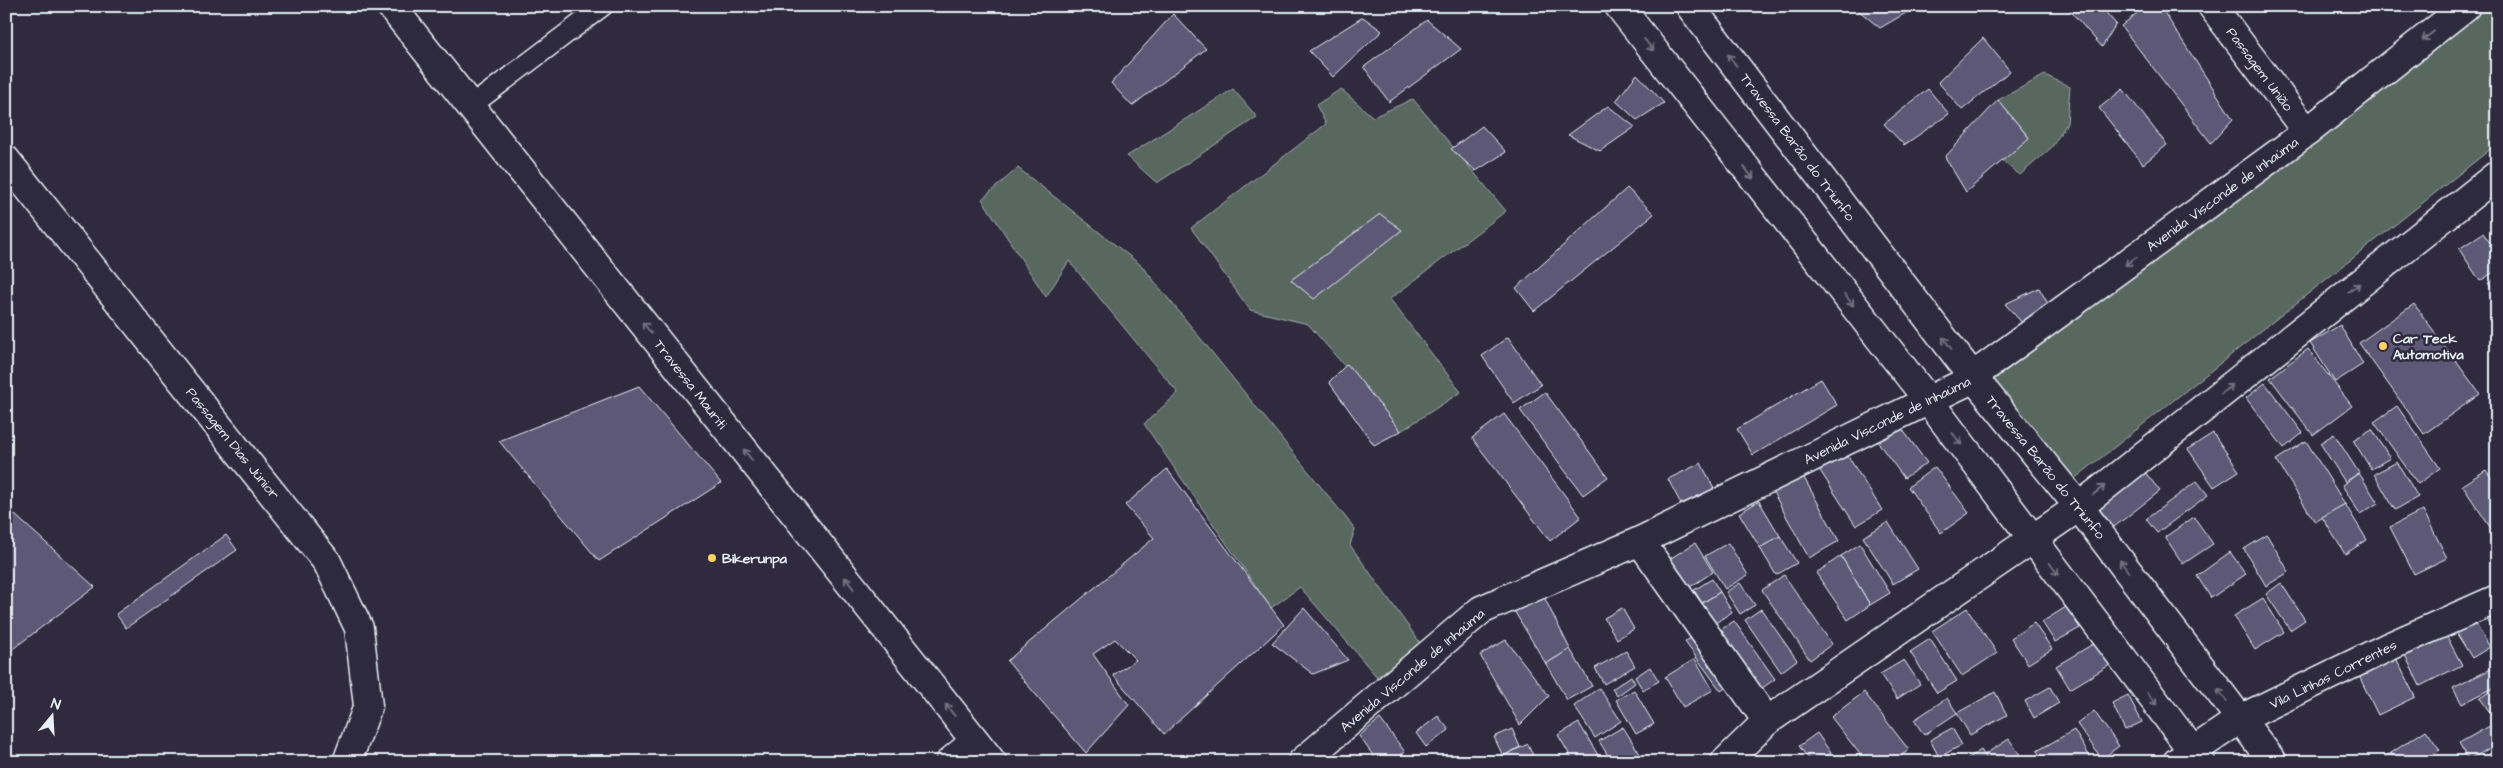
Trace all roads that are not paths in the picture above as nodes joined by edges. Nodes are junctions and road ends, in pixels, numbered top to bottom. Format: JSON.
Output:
{"nodes":[{"id":1,"x":391,"y":6,"type":"edge"},
{"id":2,"x":603,"y":6,"type":"edge"},
{"id":3,"x":1619,"y":6,"type":"edge"},
{"id":4,"x":1690,"y":6,"type":"edge"},
{"id":5,"x":2212,"y":6,"type":"edge"},
{"id":6,"x":2466,"y":6,"type":"edge"},
{"id":7,"x":471,"y":106,"type":"junction"},
{"id":8,"x":2307,"y":132,"type":"junction"},
{"id":9,"x":6,"y":160,"type":"edge"},
{"id":10,"x":2497,"y":175,"type":"edge"},
{"id":11,"x":1968,"y":381,"type":"junction"},
{"id":12,"x":1928,"y":400,"type":"junction"},
{"id":13,"x":2078,"y":507,"type":"junction"},
{"id":14,"x":2032,"y":539,"type":"junction"},
{"id":15,"x":1640,"y":542,"type":"junction"},
{"id":16,"x":2497,"y":599,"type":"edge"},
{"id":17,"x":2240,"y":719,"type":"junction"},
{"id":18,"x":1767,"y":721,"type":"junction"},
{"id":19,"x":975,"y":741,"type":"junction"},
{"id":20,"x":2190,"y":758,"type":"edge"},
{"id":21,"x":347,"y":762,"type":"edge"},
{"id":22,"x":950,"y":762,"type":"edge"},
{"id":23,"x":992,"y":762,"type":"edge"},
{"id":24,"x":1302,"y":762,"type":"edge"},
{"id":25,"x":1725,"y":762,"type":"edge"},
{"id":26,"x":2273,"y":762,"type":"edge"}],
"edges":[{"from":1,"to":7,"type":"street","name":"Travessa Mauriti"},
{"from":2,"to":7,"type":"lane"},
{"from":3,"to":12,"type":"street","one_way":true},
{"from":11,"to":4,"type":"street","name":"Travessa Barão do Triunfo","one_way":true},
{"from":5,"to":8,"type":"street","name":"Passagem União"},
{"from":6,"to":8,"type":"street","name":"Avenida Visconde de Inhaúma","one_way":true},
{"from":19,"to":7,"type":"street","name":"Travessa Mauriti","one_way":true},
{"from":8,"to":11,"type":"street","name":"Avenida Visconde de Inhaúma","one_way":true},
{"from":9,"to":21,"type":"street","name":"Passagem Dias Júnior"},
{"from":13,"to":10,"type":"street","one_way":true},
{"from":11,"to":12,"type":"street","name":"Avenida Visconde de Inhaúma"},
{"from":11,"to":13,"type":"street","name":"Travessa Barão do Triunfo"},
{"from":12,"to":14,"type":"street","one_way":true},
{"from":12,"to":15,"type":"street","name":"Avenida Visconde de Inhaúma"},
{"from":13,"to":14,"type":"street"},
{"from":17,"to":13,"type":"street","name":"Travessa Barão do Triunfo","one_way":true},
{"from":14,"to":18,"type":"street"},
{"from":14,"to":20,"type":"street","one_way":true},
{"from":15,"to":18,"type":"street"},
{"from":15,"to":24,"type":"street","name":"Avenida Visconde de Inhaúma"},
{"from":16,"to":17,"type":"street","name":"Vila Linhas Correntes"},
{"from":17,"to":20,"type":"street","name":"Vila Linhas Correntes"},
{"from":17,"to":26,"type":"street","name":"Travessa Barão do Triunfo"},
{"from":18,"to":25,"type":"street"},
{"from":19,"to":22,"type":"street"},
{"from":19,"to":23,"type":"street","name":"Travessa Mauriti"}]}
